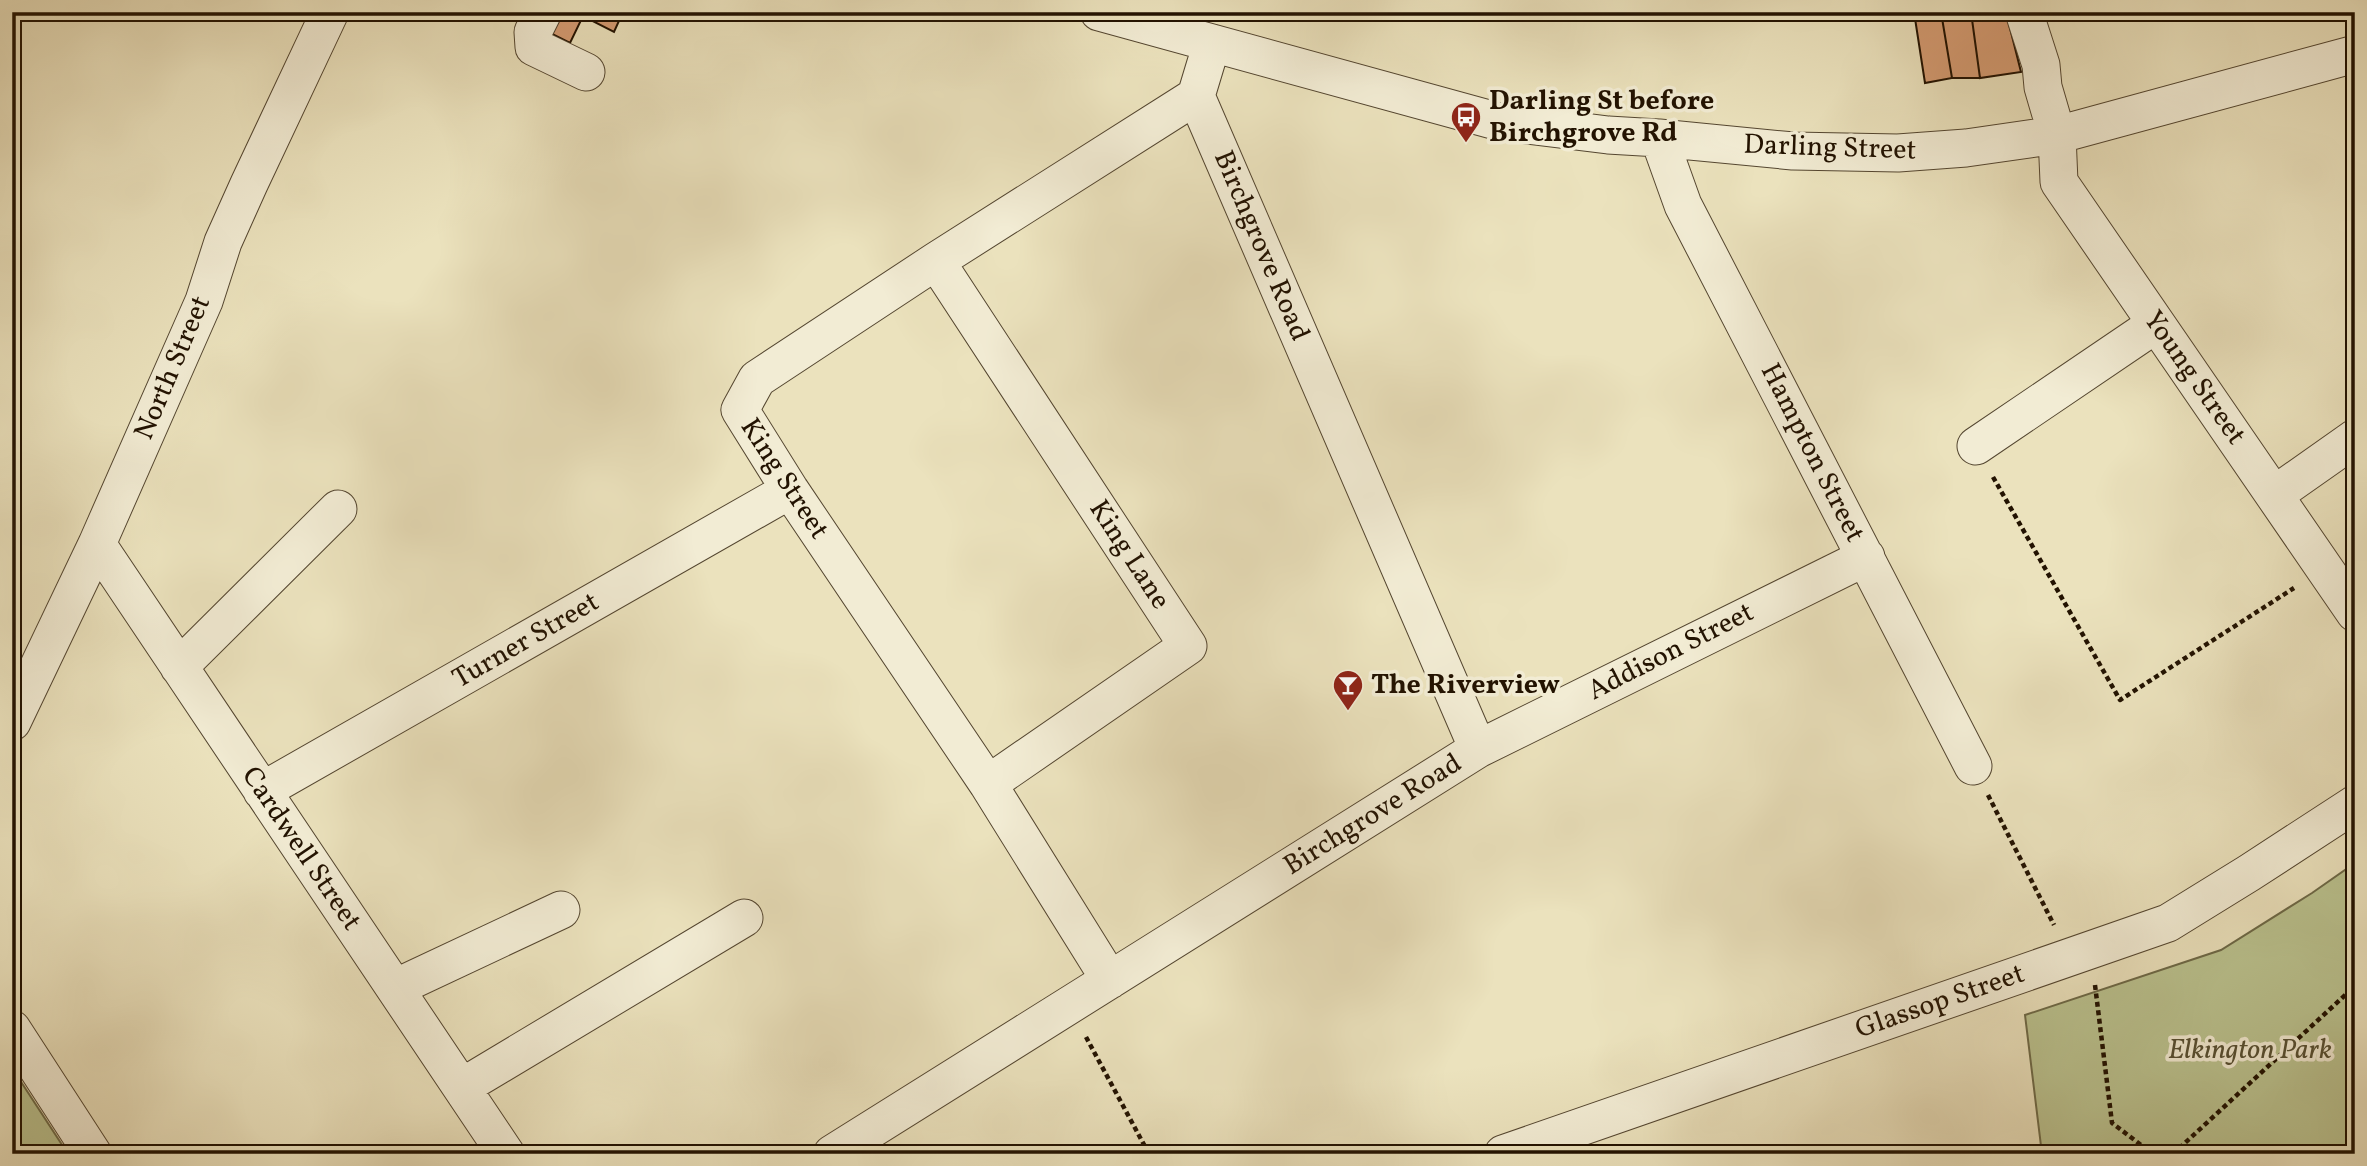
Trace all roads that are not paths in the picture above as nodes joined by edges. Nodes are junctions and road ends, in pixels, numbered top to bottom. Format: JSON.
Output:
{"nodes":[{"id":1,"x":330,"y":12,"type":"edge"},
{"id":2,"x":543,"y":12,"type":"edge"},
{"id":3,"x":1099,"y":12,"type":"edge"},
{"id":4,"x":2024,"y":12,"type":"edge"},
{"id":5,"x":1212,"y":43,"type":"junction"},
{"id":6,"x":2355,"y":54,"type":"edge"},
{"id":7,"x":586,"y":72,"type":"dead end"},
{"id":8,"x":1196,"y":96,"type":"junction"},
{"id":9,"x":2057,"y":135,"type":"junction"},
{"id":10,"x":1659,"y":138,"type":"junction"},
{"id":11,"x":936,"y":261,"type":"junction"},
{"id":12,"x":2156,"y":324,"type":"junction"},
{"id":13,"x":2355,"y":438,"type":"edge"},
{"id":14,"x":1976,"y":446,"type":"road end"},
{"id":15,"x":790,"y":491,"type":"junction"},
{"id":16,"x":2274,"y":495,"type":"junction"},
{"id":17,"x":338,"y":509,"type":"dead end"},
{"id":18,"x":97,"y":544,"type":"junction"},
{"id":19,"x":1866,"y":557,"type":"junction"},
{"id":20,"x":2355,"y":613,"type":"edge"},
{"id":21,"x":179,"y":667,"type":"junction"},
{"id":22,"x":12,"y":722,"type":"edge"},
{"id":23,"x":1478,"y":749,"type":"junction"},
{"id":24,"x":1973,"y":766,"type":"road end"},
{"id":25,"x":988,"y":784,"type":"junction"},
{"id":26,"x":262,"y":791,"type":"junction"},
{"id":27,"x":2355,"y":804,"type":"edge"},
{"id":28,"x":561,"y":910,"type":"dead end"},
{"id":29,"x":744,"y":918,"type":"dead end"},
{"id":30,"x":1110,"y":980,"type":"junction"},
{"id":31,"x":395,"y":988,"type":"junction"},
{"id":32,"x":12,"y":1029,"type":"edge"},
{"id":33,"x":461,"y":1087,"type":"junction"},
{"id":34,"x":856,"y":1148,"type":"edge"},
{"id":35,"x":93,"y":1154,"type":"edge"},
{"id":36,"x":506,"y":1154,"type":"edge"},
{"id":37,"x":1503,"y":1154,"type":"edge"}],
"edges":[{"from":1,"to":18,"type":"street","name":"North Street"},
{"from":2,"to":7,"type":"street"},
{"from":3,"to":5,"type":"street","name":"Darling Street"},
{"from":4,"to":9,"type":"street","name":"Young Street"},
{"from":5,"to":8,"type":"street"},
{"from":5,"to":10,"type":"street","name":"Darling Street"},
{"from":6,"to":9,"type":"street","name":"Darling Street"},
{"from":8,"to":11,"type":"street","name":"King Street"},
{"from":8,"to":23,"type":"street","name":"Birchgrove Road"},
{"from":9,"to":10,"type":"street","name":"Darling Street"},
{"from":9,"to":12,"type":"street","name":"Young Street"},
{"from":10,"to":19,"type":"street","name":"Hampton Street"},
{"from":11,"to":15,"type":"street","name":"King Street"},
{"from":11,"to":25,"type":"street","name":"King Lane"},
{"from":12,"to":14,"type":"street"},
{"from":12,"to":16,"type":"street","name":"Young Street"},
{"from":13,"to":16,"type":"street"},
{"from":15,"to":25,"type":"street","name":"King Street"},
{"from":15,"to":26,"type":"street","name":"Turner Street"},
{"from":16,"to":20,"type":"street","name":"Young Street"},
{"from":17,"to":21,"type":"street"},
{"from":18,"to":21,"type":"street","name":"Cardwell Street"},
{"from":18,"to":22,"type":"street","name":"North Street"},
{"from":19,"to":23,"type":"street","name":"Addison Street"},
{"from":19,"to":24,"type":"street","name":"Hampton Street"},
{"from":21,"to":26,"type":"street","name":"Cardwell Street"},
{"from":23,"to":30,"type":"street","name":"Birchgrove Road"},
{"from":25,"to":30,"type":"street","name":"King Street"},
{"from":26,"to":31,"type":"street","name":"Cardwell Street"},
{"from":27,"to":37,"type":"street","name":"Glassop Street"},
{"from":28,"to":31,"type":"street"},
{"from":29,"to":33,"type":"street"},
{"from":30,"to":34,"type":"street","name":"Birchgrove Road"},
{"from":31,"to":33,"type":"street","name":"Cardwell Street"},
{"from":32,"to":35,"type":"street"},
{"from":33,"to":36,"type":"street","name":"Cardwell Street"}]}
